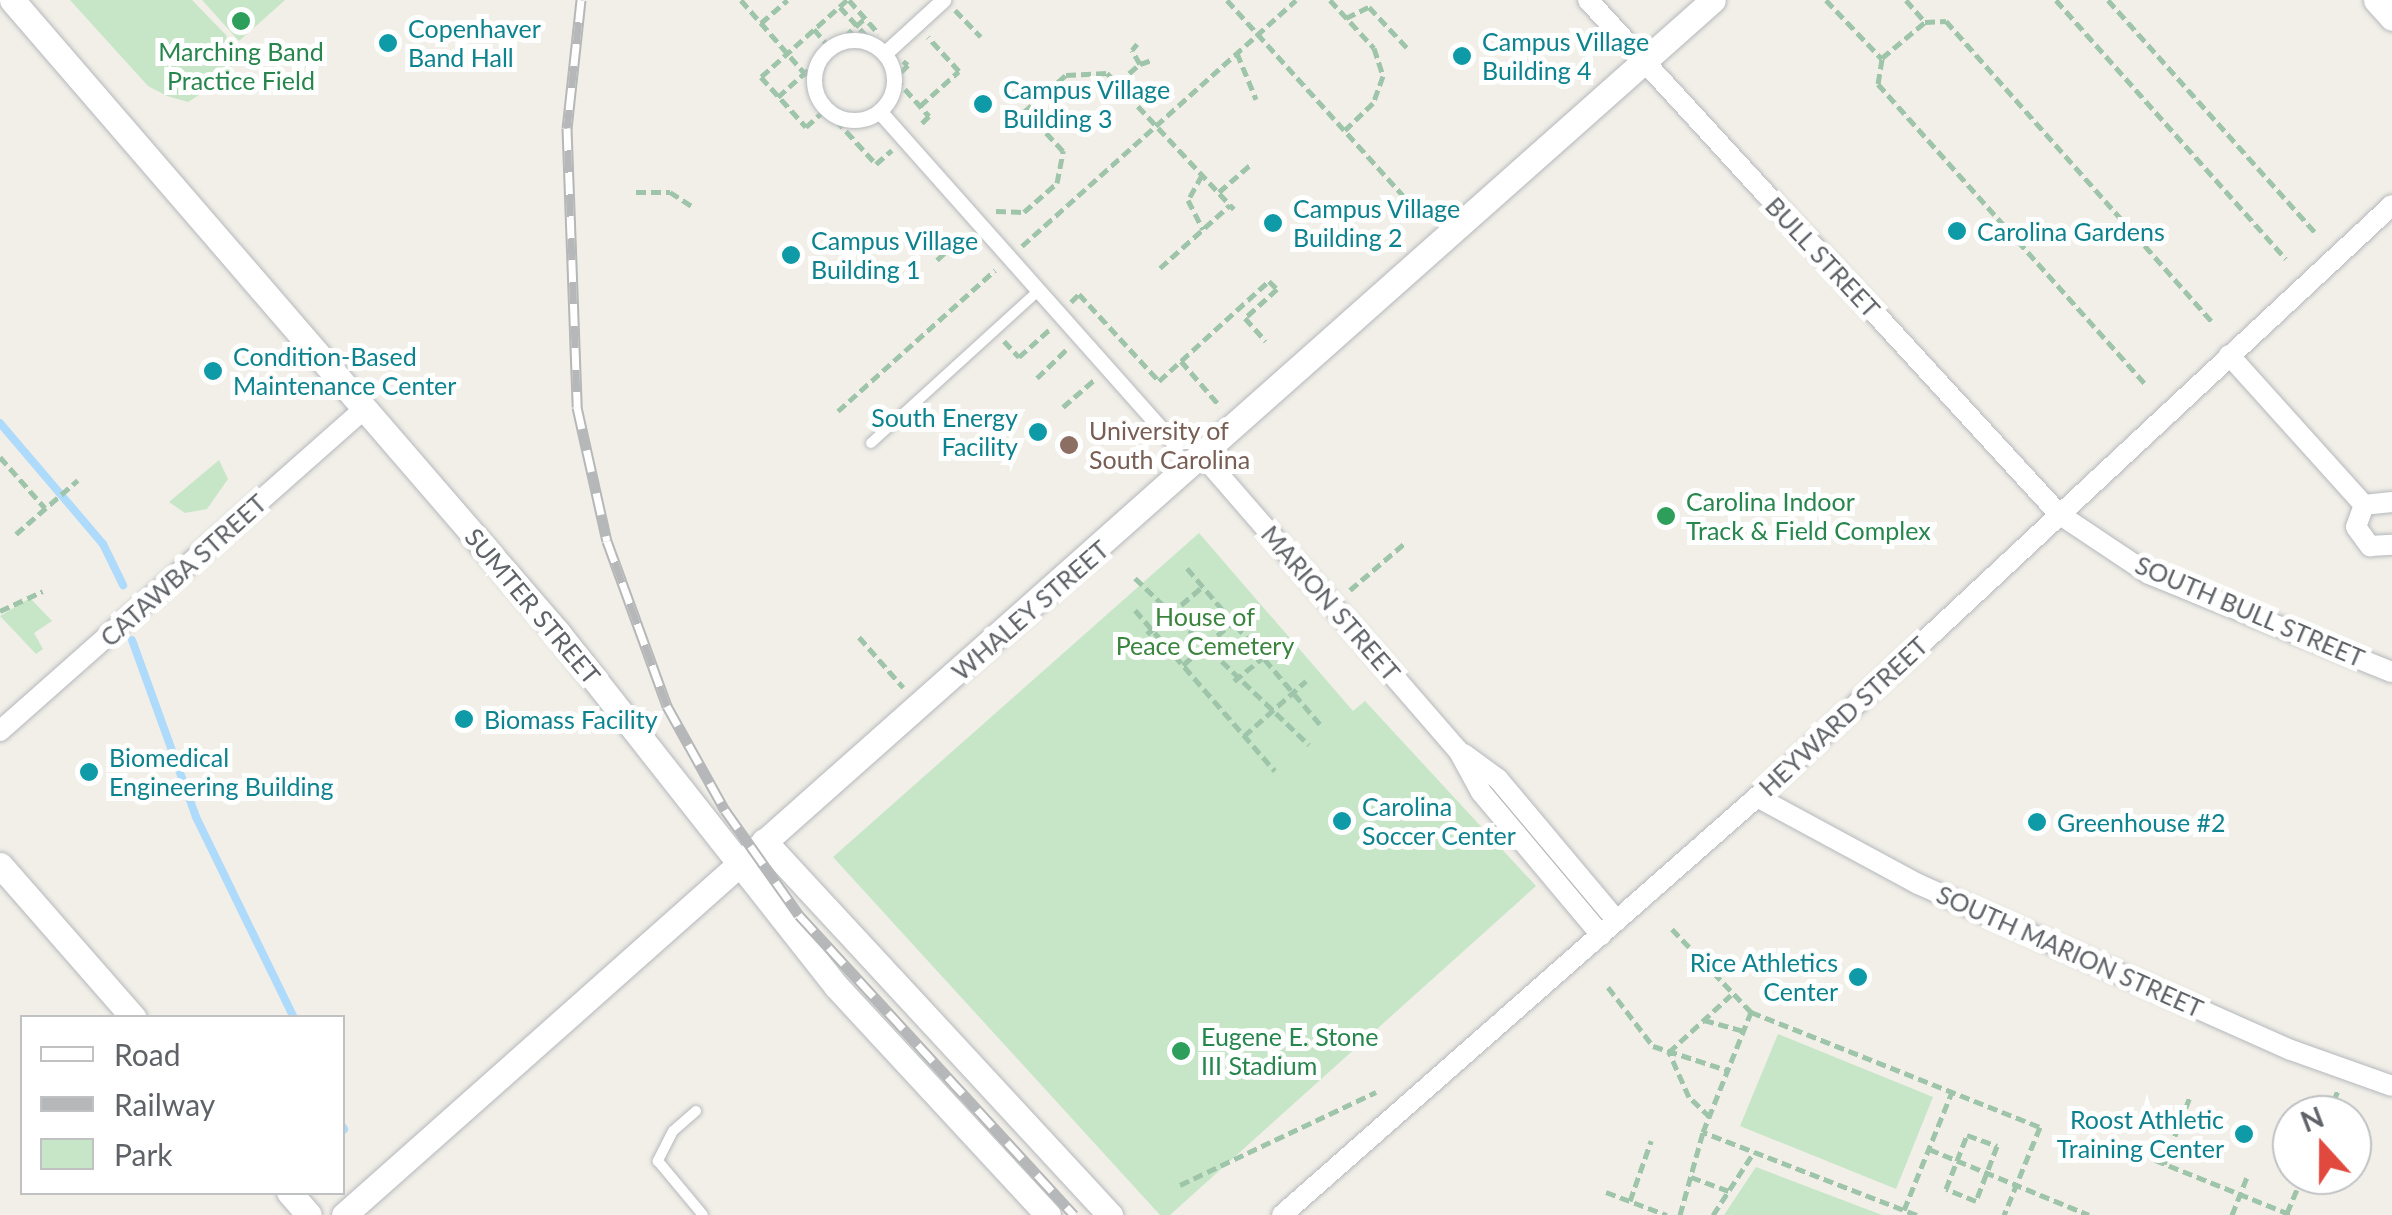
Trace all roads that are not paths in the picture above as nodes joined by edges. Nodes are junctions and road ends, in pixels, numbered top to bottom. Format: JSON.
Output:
{"nodes":[{"id":1,"x":12,"y":0,"type":"edge"},
{"id":2,"x":945,"y":0,"type":"edge"},
{"id":3,"x":1588,"y":0,"type":"edge"},
{"id":4,"x":1713,"y":0,"type":"edge"},
{"id":5,"x":2376,"y":0,"type":"edge"},
{"id":6,"x":2392,"y":18,"type":"edge"},
{"id":7,"x":879,"y":48,"type":"junction"},
{"id":8,"x":1643,"y":61,"type":"junction"},
{"id":9,"x":880,"y":112,"type":"junction"},
{"id":10,"x":2392,"y":205,"type":"edge"},
{"id":11,"x":1039,"y":290,"type":"junction"},
{"id":12,"x":2229,"y":355,"type":"junction"},
{"id":13,"x":364,"y":409,"type":"junction"},
{"id":14,"x":872,"y":443,"type":"dead end"},
{"id":15,"x":1176,"y":445,"type":"dead end"},
{"id":16,"x":1203,"y":456,"type":"junction"},
{"id":17,"x":2392,"y":502,"type":"edge"},
{"id":18,"x":2364,"y":505,"type":"junction"},
{"id":19,"x":2059,"y":514,"type":"junction"},
{"id":20,"x":2392,"y":545,"type":"edge"},
{"id":21,"x":2392,"y":672,"type":"edge"},
{"id":22,"x":0,"y":731,"type":"edge"},
{"id":23,"x":1458,"y":750,"type":"junction"},
{"id":24,"x":1757,"y":797,"type":"junction"},
{"id":25,"x":764,"y":841,"type":"junction"},
{"id":26,"x":0,"y":864,"type":"edge"},
{"id":27,"x":736,"y":865,"type":"junction"},
{"id":28,"x":1617,"y":921,"type":"junction"},
{"id":29,"x":1601,"y":935,"type":"junction"},
{"id":30,"x":131,"y":1015,"type":"edge"},
{"id":31,"x":2392,"y":1086,"type":"edge"},
{"id":32,"x":696,"y":1111,"type":"dead end"},
{"id":33,"x":292,"y":1195,"type":"edge"},
{"id":34,"x":348,"y":1214,"type":"edge"},
{"id":35,"x":309,"y":1215,"type":"edge"},
{"id":36,"x":702,"y":1215,"type":"edge"},
{"id":37,"x":1048,"y":1215,"type":"edge"},
{"id":38,"x":1110,"y":1215,"type":"edge"},
{"id":39,"x":1282,"y":1215,"type":"edge"}],
"edges":[{"from":1,"to":13,"type":"street","name":"SUMTER STREET"},
{"from":2,"to":7,"type":"street"},
{"from":3,"to":8,"type":"street","name":"BULL STREET"},
{"from":4,"to":8,"type":"street","name":"WHALEY STREET"},
{"from":5,"to":6,"type":"street"},
{"from":7,"to":9,"type":"street"},
{"from":7,"to":9,"type":"street"},
{"from":8,"to":16,"type":"street","name":"WHALEY STREET"},
{"from":8,"to":19,"type":"street","name":"BULL STREET"},
{"from":9,"to":11,"type":"street"},
{"from":10,"to":12,"type":"street","name":"HEYWARD STREET"},
{"from":11,"to":14,"type":"lane"},
{"from":11,"to":15,"type":"street"},
{"from":12,"to":18,"type":"street"},
{"from":12,"to":19,"type":"street","name":"HEYWARD STREET"},
{"from":13,"to":22,"type":"street","name":"CATAWBA STREET"},
{"from":13,"to":27,"type":"street","name":"SUMTER STREET"},
{"from":16,"to":23,"type":"street","name":"MARION STREET"},
{"from":16,"to":25,"type":"street","name":"WHALEY STREET"},
{"from":17,"to":18,"type":"street"},
{"from":18,"to":20,"type":"street"},
{"from":19,"to":21,"type":"street","name":"SOUTH BULL STREET"},
{"from":19,"to":24,"type":"street","name":"HEYWARD STREET"},
{"from":23,"to":28,"type":"street","name":"MARION STREET"},
{"from":23,"to":29,"type":"street","name":"MARION STREET"},
{"from":24,"to":28,"type":"street","name":"HEYWARD STREET"},
{"from":24,"to":31,"type":"street","name":"SOUTH MARION STREET"},
{"from":25,"to":27,"type":"street","name":"WHALEY STREET"},
{"from":25,"to":38,"type":"street"},
{"from":26,"to":30,"type":"street"},
{"from":27,"to":34,"type":"street","name":"WHALEY STREET"},
{"from":27,"to":37,"type":"street","name":"SUMTER STREET"},
{"from":28,"to":29,"type":"street","name":"HEYWARD STREET"},
{"from":29,"to":39,"type":"street","name":"HEYWARD STREET"},
{"from":32,"to":36,"type":"lane"},
{"from":33,"to":35,"type":"street"}]}
